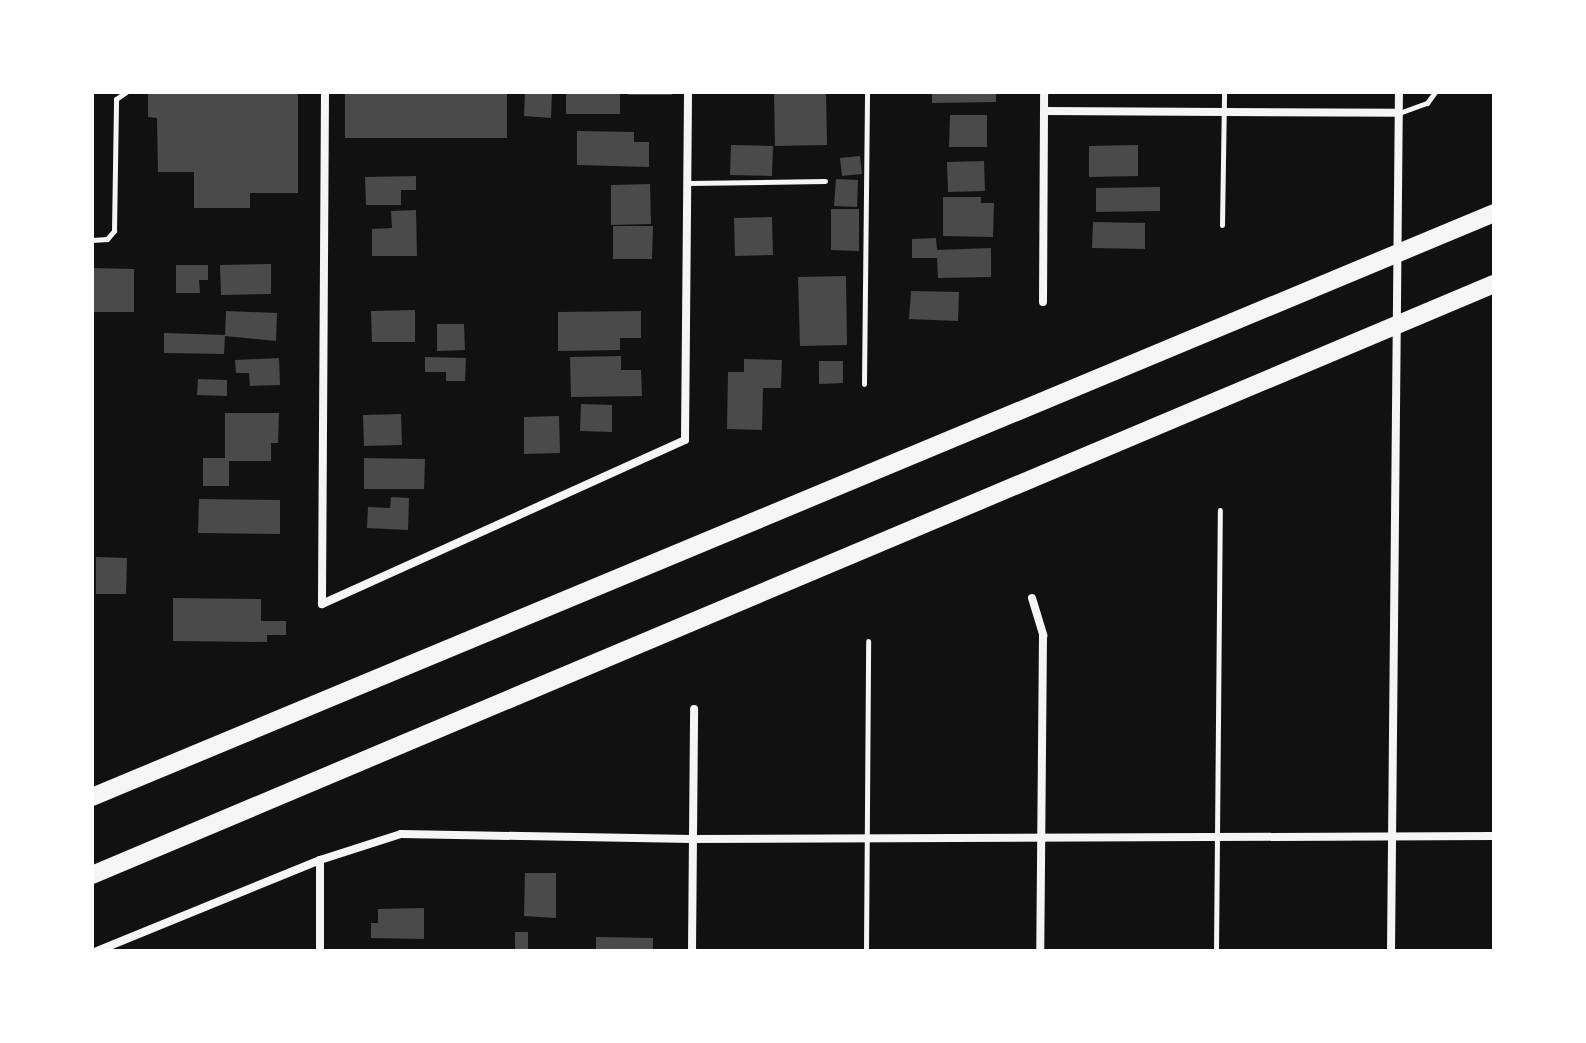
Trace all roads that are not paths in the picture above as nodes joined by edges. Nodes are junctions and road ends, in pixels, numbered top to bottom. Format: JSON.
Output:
{"nodes":[{"id":1,"x":126,"y":92,"type":"edge"},
{"id":2,"x":325,"y":92,"type":"edge"},
{"id":3,"x":688,"y":92,"type":"edge"},
{"id":4,"x":867,"y":92,"type":"edge"},
{"id":5,"x":1044,"y":92,"type":"edge"},
{"id":6,"x":1224,"y":92,"type":"edge"},
{"id":7,"x":1399,"y":92,"type":"edge"},
{"id":8,"x":1435,"y":92,"type":"edge"},
{"id":9,"x":1044,"y":111,"type":"junction"},
{"id":10,"x":1223,"y":112,"type":"junction"},
{"id":11,"x":1399,"y":113,"type":"junction"},
{"id":12,"x":825,"y":181,"type":"dead end"},
{"id":13,"x":687,"y":183,"type":"junction"},
{"id":14,"x":1494,"y":213,"type":"edge"},
{"id":15,"x":1222,"y":225,"type":"dead end"},
{"id":16,"x":92,"y":240,"type":"edge"},
{"id":17,"x":1494,"y":284,"type":"edge"},
{"id":18,"x":1043,"y":302,"type":"dead end"},
{"id":19,"x":864,"y":384,"type":"dead end"},
{"id":20,"x":1220,"y":510,"type":"dead end"},
{"id":21,"x":1032,"y":598,"type":"dead end"},
{"id":22,"x":868,"y":641,"type":"dead end"},
{"id":23,"x":694,"y":709,"type":"dead end"},
{"id":24,"x":92,"y":797,"type":"edge"},
{"id":25,"x":1392,"y":836,"type":"junction"},
{"id":26,"x":1494,"y":836,"type":"edge"},
{"id":27,"x":1040,"y":837,"type":"junction"},
{"id":28,"x":1217,"y":837,"type":"junction"},
{"id":29,"x":867,"y":838,"type":"junction"},
{"id":30,"x":692,"y":839,"type":"junction"},
{"id":31,"x":320,"y":860,"type":"junction"},
{"id":32,"x":92,"y":875,"type":"edge"},
{"id":33,"x":97,"y":951,"type":"edge"},
{"id":34,"x":320,"y":951,"type":"edge"},
{"id":35,"x":692,"y":951,"type":"edge"},
{"id":36,"x":866,"y":951,"type":"edge"},
{"id":37,"x":1040,"y":951,"type":"edge"},
{"id":38,"x":1216,"y":951,"type":"edge"},
{"id":39,"x":1391,"y":951,"type":"edge"}],
"edges":[{"from":1,"to":16,"type":"lane"},
{"from":2,"to":13,"type":"street"},
{"from":3,"to":13,"type":"street"},
{"from":4,"to":19,"type":"lane"},
{"from":5,"to":9,"type":"street"},
{"from":6,"to":10,"type":"lane"},
{"from":7,"to":11,"type":"street"},
{"from":8,"to":11,"type":"lane"},
{"from":9,"to":10,"type":"street"},
{"from":9,"to":18,"type":"street"},
{"from":10,"to":11,"type":"street"},
{"from":10,"to":15,"type":"lane"},
{"from":11,"to":25,"type":"street"},
{"from":12,"to":13,"type":"lane"},
{"from":14,"to":24,"type":"highway"},
{"from":17,"to":32,"type":"highway"},
{"from":20,"to":28,"type":"lane"},
{"from":21,"to":27,"type":"street"},
{"from":22,"to":29,"type":"lane"},
{"from":23,"to":30,"type":"street"},
{"from":25,"to":26,"type":"street"},
{"from":25,"to":28,"type":"street"},
{"from":25,"to":39,"type":"street"},
{"from":27,"to":28,"type":"street"},
{"from":27,"to":29,"type":"street"},
{"from":27,"to":37,"type":"street"},
{"from":28,"to":38,"type":"lane"},
{"from":29,"to":30,"type":"street"},
{"from":29,"to":36,"type":"lane"},
{"from":30,"to":31,"type":"street"},
{"from":30,"to":35,"type":"street"},
{"from":31,"to":33,"type":"street"},
{"from":31,"to":34,"type":"street"}]}
